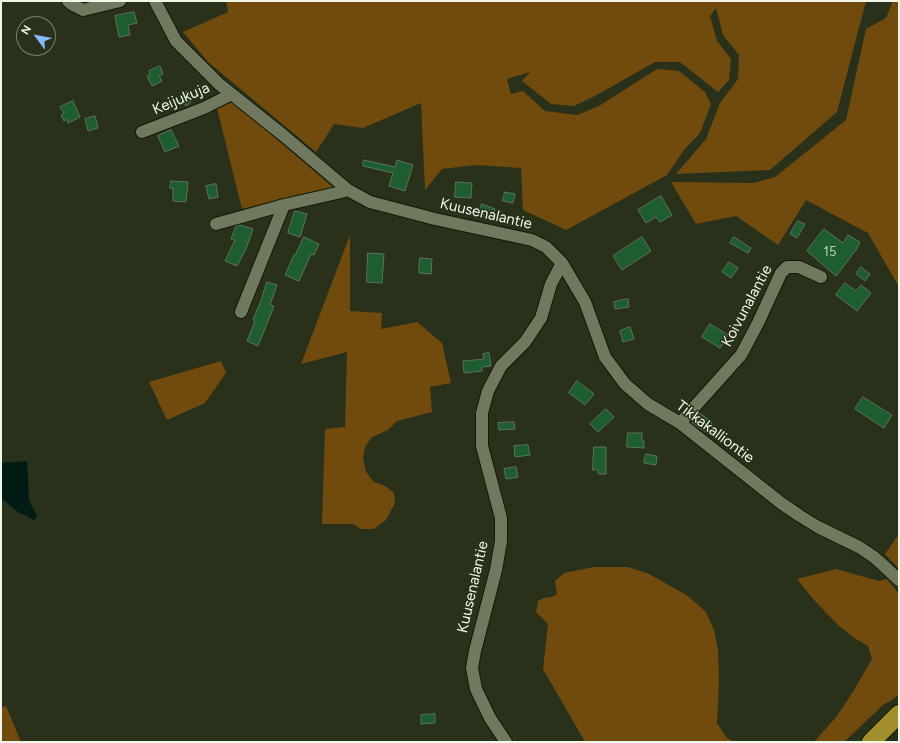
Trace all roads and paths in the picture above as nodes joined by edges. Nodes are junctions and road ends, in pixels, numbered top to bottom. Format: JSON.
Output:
{"nodes":[{"id":1,"x":68,"y":1,"type":"edge"},
{"id":2,"x":120,"y":1,"type":"edge"},
{"id":3,"x":155,"y":1,"type":"edge"},
{"id":4,"x":232,"y":94,"type":"junction"},
{"id":5,"x":142,"y":132,"type":"dead end"},
{"id":6,"x":348,"y":190,"type":"junction"},
{"id":7,"x":284,"y":205,"type":"junction"},
{"id":8,"x":216,"y":224,"type":"dead end"},
{"id":9,"x":562,"y":263,"type":"junction"},
{"id":10,"x":821,"y":276,"type":"dead end"},
{"id":11,"x":241,"y":312,"type":"dead end"},
{"id":12,"x":680,"y":423,"type":"junction"},
{"id":13,"x":899,"y":580,"type":"edge"},
{"id":14,"x":899,"y":714,"type":"edge"},
{"id":15,"x":506,"y":742,"type":"edge"},
{"id":16,"x":871,"y":742,"type":"edge"}],
"edges":[{"from":1,"to":2,"type":"street"},
{"from":3,"to":4,"type":"street","name":"Kuusenalantie"},
{"from":4,"to":5,"type":"street","name":"Keijukuja"},
{"from":4,"to":6,"type":"street","name":"Kuusenalantie"},
{"from":6,"to":7,"type":"street"},
{"from":6,"to":9,"type":"street","name":"Kuusenalantie"},
{"from":7,"to":8,"type":"street"},
{"from":7,"to":11,"type":"street"},
{"from":9,"to":12,"type":"street","name":"Tikkakalliontie"},
{"from":9,"to":15,"type":"street","name":"Kuusenalantie"},
{"from":10,"to":12,"type":"street","name":"Koivunalantie"},
{"from":12,"to":13,"type":"street","name":"Tikkakalliontie"},
{"from":14,"to":16,"type":"highway"}]}
